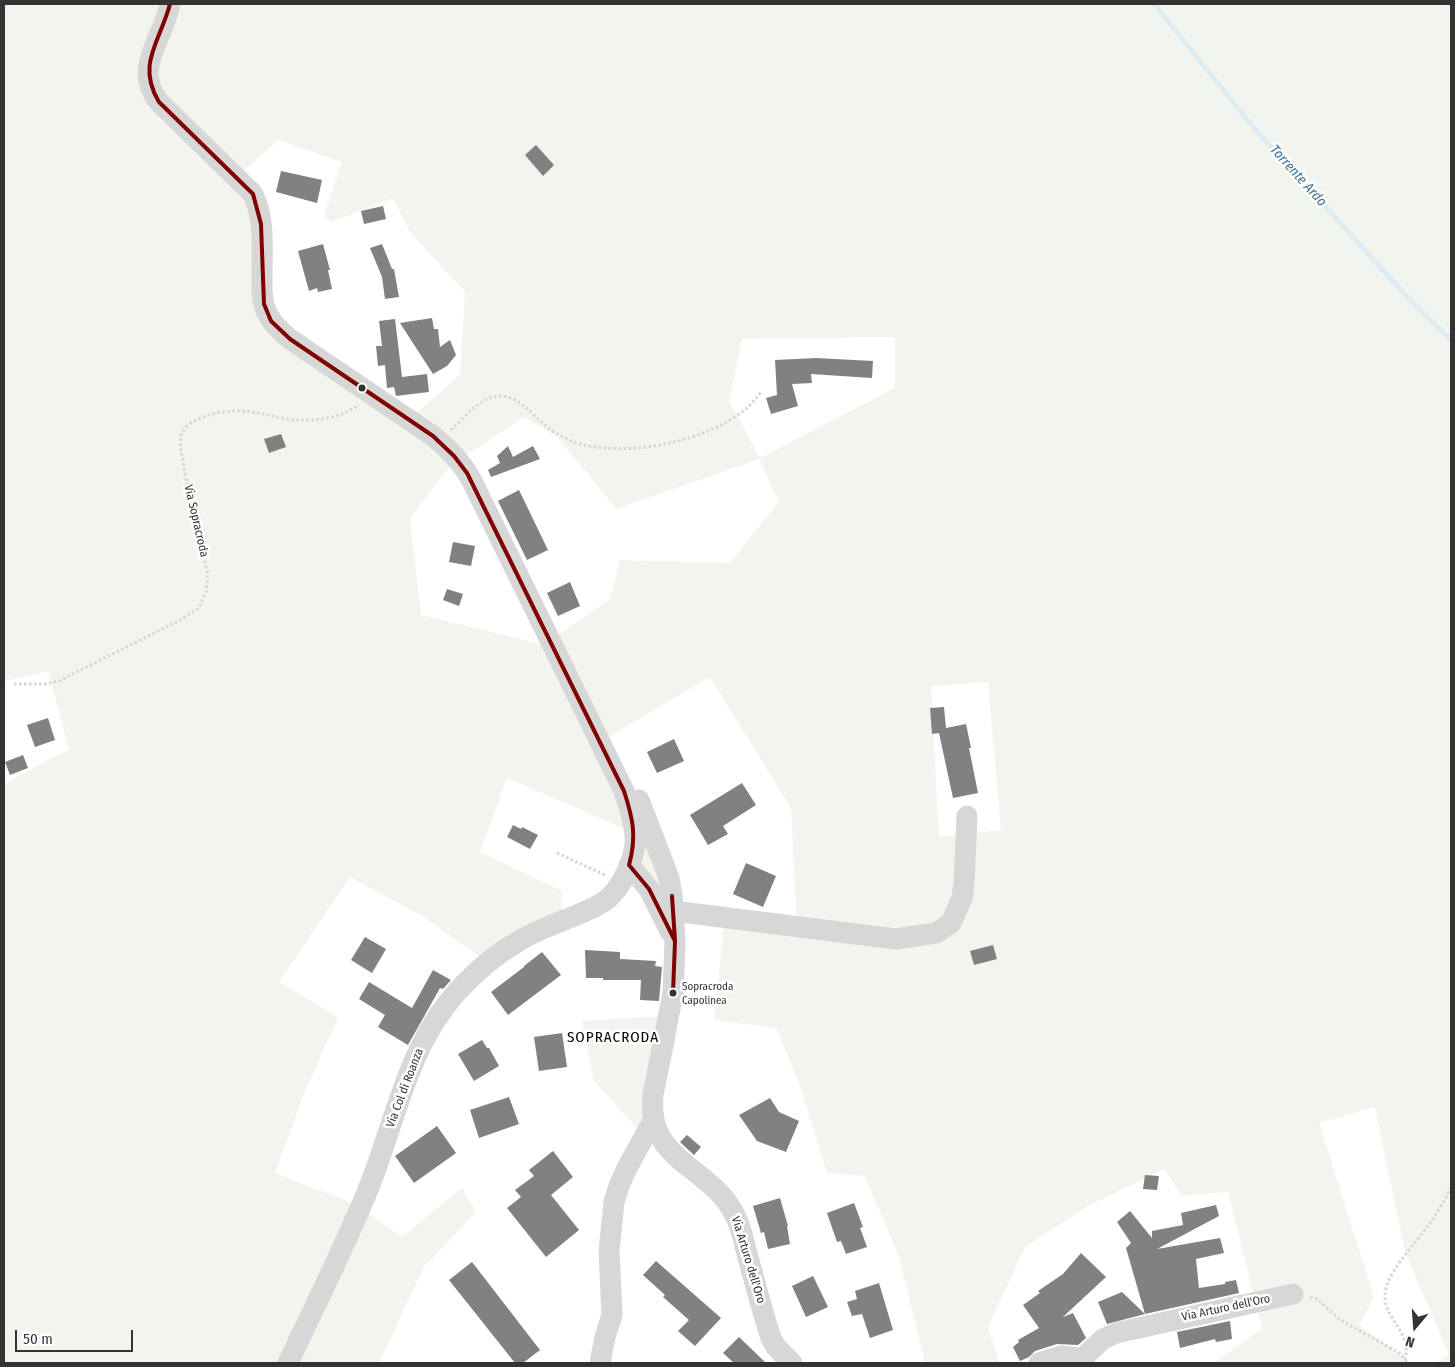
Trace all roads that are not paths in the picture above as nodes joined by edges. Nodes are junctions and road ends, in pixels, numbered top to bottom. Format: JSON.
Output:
{"nodes":[{"id":1,"x":170,"y":4,"type":"edge"},
{"id":2,"x":624,"y":791,"type":"junction"},
{"id":3,"x":967,"y":816,"type":"dead end"},
{"id":4,"x":626,"y":874,"type":"junction"},
{"id":5,"x":674,"y":911,"type":"junction"},
{"id":6,"x":675,"y":941,"type":"junction"},
{"id":7,"x":654,"y":1119,"type":"junction"},
{"id":8,"x":1293,"y":1294,"type":"road end"},
{"id":9,"x":288,"y":1363,"type":"edge"},
{"id":10,"x":600,"y":1363,"type":"edge"},
{"id":11,"x":792,"y":1363,"type":"edge"},
{"id":12,"x":1039,"y":1363,"type":"edge"}],
"edges":[{"from":1,"to":2,"type":"street"},
{"from":2,"to":4,"type":"street"},
{"from":2,"to":5,"type":"street","name":"Via Arturo dell'Oro"},
{"from":3,"to":5,"type":"street"},
{"from":4,"to":6,"type":"street","name":"Via Arturo dell'Oro"},
{"from":4,"to":9,"type":"street","name":"Via Col di Roanza"},
{"from":5,"to":6,"type":"street","name":"Via Arturo dell'Oro"},
{"from":6,"to":7,"type":"street","name":"Via Arturo dell'Oro"},
{"from":7,"to":10,"type":"street"},
{"from":7,"to":11,"type":"street","name":"Via Arturo dell'Oro"},
{"from":8,"to":12,"type":"street","name":"Via Arturo dell'Oro"}]}
